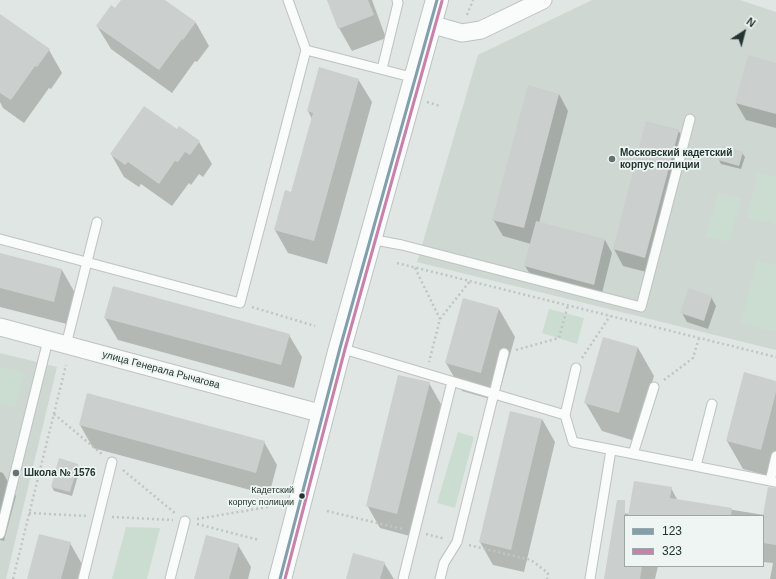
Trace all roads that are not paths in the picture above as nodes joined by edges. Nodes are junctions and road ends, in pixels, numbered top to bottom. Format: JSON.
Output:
{"nodes":[{"id":1,"x":288,"y":0,"type":"edge"},
{"id":2,"x":397,"y":0,"type":"edge"},
{"id":3,"x":437,"y":0,"type":"edge"},
{"id":4,"x":543,"y":0,"type":"edge"},
{"id":5,"x":430,"y":24,"type":"junction"},
{"id":6,"x":306,"y":50,"type":"junction"},
{"id":7,"x":382,"y":69,"type":"junction"},
{"id":8,"x":415,"y":78,"type":"junction"},
{"id":9,"x":690,"y":119,"type":"dead end"},
{"id":10,"x":97,"y":222,"type":"dead end"},
{"id":11,"x":370,"y":238,"type":"junction"},
{"id":12,"x":0,"y":239,"type":"edge"},
{"id":13,"x":87,"y":262,"type":"junction"},
{"id":14,"x":0,"y":327,"type":"edge"},
{"id":15,"x":48,"y":340,"type":"junction"},
{"id":16,"x":66,"y":345,"type":"junction"},
{"id":17,"x":340,"y":348,"type":"junction"},
{"id":18,"x":504,"y":353,"type":"road end"},
{"id":19,"x":576,"y":368,"type":"road end"},
{"id":20,"x":452,"y":382,"type":"junction"},
{"id":21,"x":654,"y":387,"type":"road end"},
{"id":22,"x":494,"y":395,"type":"junction"},
{"id":23,"x":712,"y":404,"type":"dead end"},
{"id":24,"x":323,"y":414,"type":"junction"},
{"id":25,"x":565,"y":415,"type":"junction"},
{"id":26,"x":611,"y":450,"type":"junction"},
{"id":27,"x":633,"y":454,"type":"junction"},
{"id":28,"x":776,"y":456,"type":"edge"},
{"id":29,"x":112,"y":462,"type":"dead end"},
{"id":30,"x":696,"y":466,"type":"junction"},
{"id":31,"x":773,"y":481,"type":"edge"},
{"id":32,"x":185,"y":521,"type":"road end"},
{"id":33,"x":0,"y":534,"type":"edge"},
{"id":34,"x":83,"y":579,"type":"edge"},
{"id":35,"x":170,"y":579,"type":"edge"},
{"id":36,"x":280,"y":579,"type":"edge"},
{"id":37,"x":403,"y":579,"type":"edge"},
{"id":38,"x":440,"y":579,"type":"edge"},
{"id":39,"x":590,"y":579,"type":"edge"}],
"edges":[{"from":1,"to":6,"type":"lane"},
{"from":2,"to":7,"type":"lane"},
{"from":3,"to":5,"type":"street"},
{"from":4,"to":5,"type":"street"},
{"from":5,"to":8,"type":"street"},
{"from":6,"to":7,"type":"lane"},
{"from":6,"to":13,"type":"lane"},
{"from":7,"to":8,"type":"lane"},
{"from":8,"to":11,"type":"street"},
{"from":9,"to":11,"type":"lane"},
{"from":10,"to":13,"type":"lane"},
{"from":11,"to":17,"type":"street"},
{"from":12,"to":13,"type":"lane"},
{"from":13,"to":16,"type":"lane"},
{"from":14,"to":15,"type":"street","name":"улица Генерала Рычагова"},
{"from":15,"to":16,"type":"street","name":"улица Генерала Рычагова"},
{"from":15,"to":33,"type":"lane"},
{"from":16,"to":24,"type":"street","name":"улица Генерала Рычагова"},
{"from":17,"to":20,"type":"lane"},
{"from":17,"to":24,"type":"street"},
{"from":18,"to":22,"type":"lane"},
{"from":19,"to":25,"type":"lane"},
{"from":20,"to":22,"type":"lane"},
{"from":20,"to":37,"type":"lane"},
{"from":21,"to":27,"type":"lane"},
{"from":22,"to":25,"type":"lane"},
{"from":22,"to":38,"type":"lane"},
{"from":23,"to":30,"type":"lane"},
{"from":24,"to":36,"type":"street"},
{"from":25,"to":26,"type":"lane"},
{"from":26,"to":27,"type":"lane"},
{"from":26,"to":39,"type":"lane"},
{"from":27,"to":30,"type":"lane"},
{"from":28,"to":31,"type":"lane"},
{"from":29,"to":34,"type":"lane"},
{"from":30,"to":31,"type":"lane"},
{"from":32,"to":35,"type":"lane"}]}
